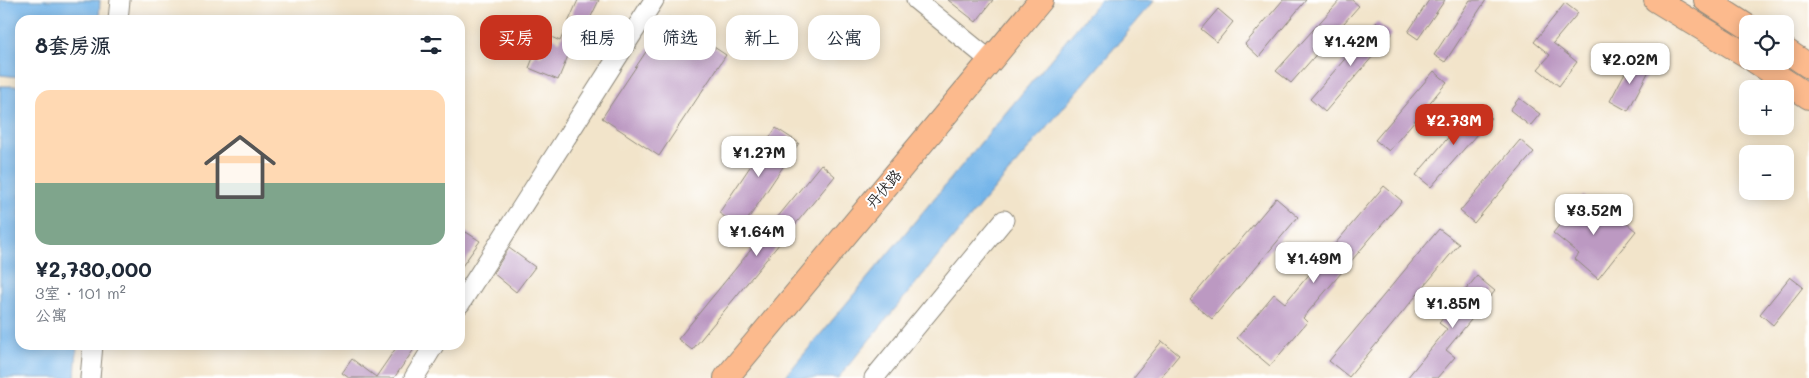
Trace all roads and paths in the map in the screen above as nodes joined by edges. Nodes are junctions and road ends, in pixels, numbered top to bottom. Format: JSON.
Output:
{"nodes":[{"id":1,"x":120,"y":0,"type":"edge"},
{"id":2,"x":654,"y":0,"type":"edge"},
{"id":3,"x":916,"y":0,"type":"edge"},
{"id":4,"x":1041,"y":0,"type":"edge"},
{"id":5,"x":1656,"y":0,"type":"edge"},
{"id":6,"x":1706,"y":0,"type":"edge"},
{"id":7,"x":118,"y":15,"type":"edge"},
{"id":8,"x":1739,"y":21,"type":"edge"},
{"id":9,"x":1739,"y":51,"type":"edge"},
{"id":10,"x":1794,"y":56,"type":"edge"},
{"id":11,"x":991,"y":61,"type":"junction"},
{"id":12,"x":1809,"y":66,"type":"edge"},
{"id":13,"x":1768,"y":70,"type":"edge"},
{"id":14,"x":1809,"y":97,"type":"edge"},
{"id":15,"x":1004,"y":220,"type":"dead end"},
{"id":16,"x":465,"y":296,"type":"edge"},
{"id":17,"x":93,"y":350,"type":"edge"},
{"id":18,"x":431,"y":350,"type":"edge"},
{"id":19,"x":90,"y":378,"type":"edge"},
{"id":20,"x":414,"y":378,"type":"edge"},
{"id":21,"x":726,"y":378,"type":"edge"},
{"id":22,"x":874,"y":378,"type":"edge"}],
"edges":[{"from":1,"to":7,"type":"street"},
{"from":2,"to":16,"type":"street"},
{"from":3,"to":11,"type":"street"},
{"from":4,"to":11,"type":"main road","name":"丹伏路"},
{"from":5,"to":9,"type":"main road"},
{"from":6,"to":8,"type":"main road"},
{"from":10,"to":12,"type":"main road"},
{"from":11,"to":21,"type":"main road","name":"丹伏路"},
{"from":13,"to":14,"type":"main road"},
{"from":15,"to":22,"type":"street"},
{"from":17,"to":19,"type":"street"},
{"from":18,"to":20,"type":"street"}]}
